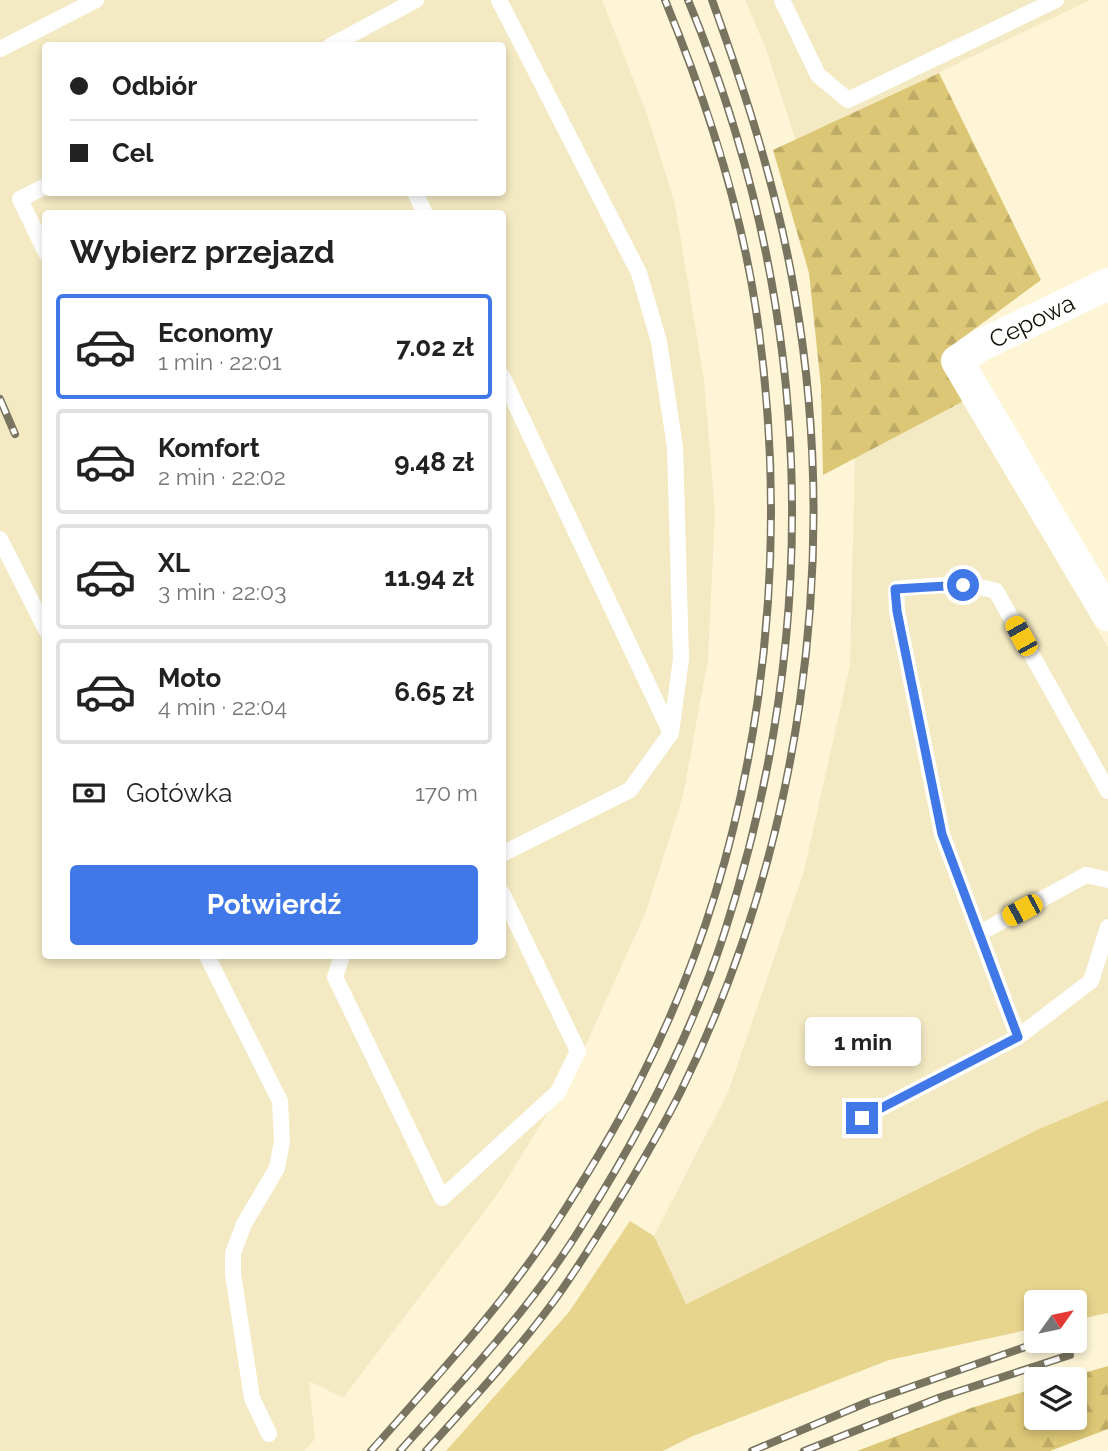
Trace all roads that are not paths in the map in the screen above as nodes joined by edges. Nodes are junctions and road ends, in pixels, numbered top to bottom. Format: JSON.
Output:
{"nodes":[{"id":1,"x":96,"y":0,"type":"edge"},
{"id":2,"x":415,"y":0,"type":"edge"},
{"id":3,"x":499,"y":0,"type":"edge"},
{"id":4,"x":782,"y":0,"type":"edge"},
{"id":5,"x":1056,"y":0,"type":"edge"},
{"id":6,"x":342,"y":42,"type":"edge"},
{"id":7,"x":0,"y":49,"type":"edge"},
{"id":8,"x":42,"y":188,"type":"edge"},
{"id":9,"x":42,"y":245,"type":"edge"},
{"id":10,"x":1108,"y":284,"type":"edge"},
{"id":11,"x":506,"y":384,"type":"edge"},
{"id":12,"x":0,"y":539,"type":"edge"},
{"id":13,"x":1108,"y":615,"type":"edge"},
{"id":14,"x":42,"y":622,"type":"edge"},
{"id":15,"x":671,"y":733,"type":"junction"},
{"id":16,"x":1108,"y":792,"type":"edge"},
{"id":17,"x":506,"y":852,"type":"edge"},
{"id":18,"x":1108,"y":880,"type":"edge"},
{"id":19,"x":506,"y":901,"type":"edge"},
{"id":20,"x":1108,"y":928,"type":"edge"},
{"id":21,"x":979,"y":933,"type":"junction"},
{"id":22,"x":208,"y":959,"type":"edge"},
{"id":23,"x":341,"y":959,"type":"edge"},
{"id":24,"x":1018,"y":1037,"type":"junction"},
{"id":25,"x":862,"y":1118,"type":"dead end"},
{"id":26,"x":269,"y":1434,"type":"dead end"}],
"edges":[{"from":1,"to":7,"type":"lane"},
{"from":2,"to":6,"type":"lane"},
{"from":3,"to":15,"type":"lane"},
{"from":4,"to":5,"type":"lane"},
{"from":8,"to":9,"type":"lane"},
{"from":10,"to":13,"type":"street","name":"Cepowa"},
{"from":11,"to":15,"type":"lane"},
{"from":12,"to":14,"type":"lane"},
{"from":15,"to":17,"type":"lane"},
{"from":16,"to":21,"type":"lane"},
{"from":18,"to":21,"type":"lane"},
{"from":19,"to":23,"type":"lane"},
{"from":20,"to":24,"type":"lane"},
{"from":21,"to":24,"type":"lane"},
{"from":22,"to":26,"type":"lane"},
{"from":24,"to":25,"type":"lane"}]}
